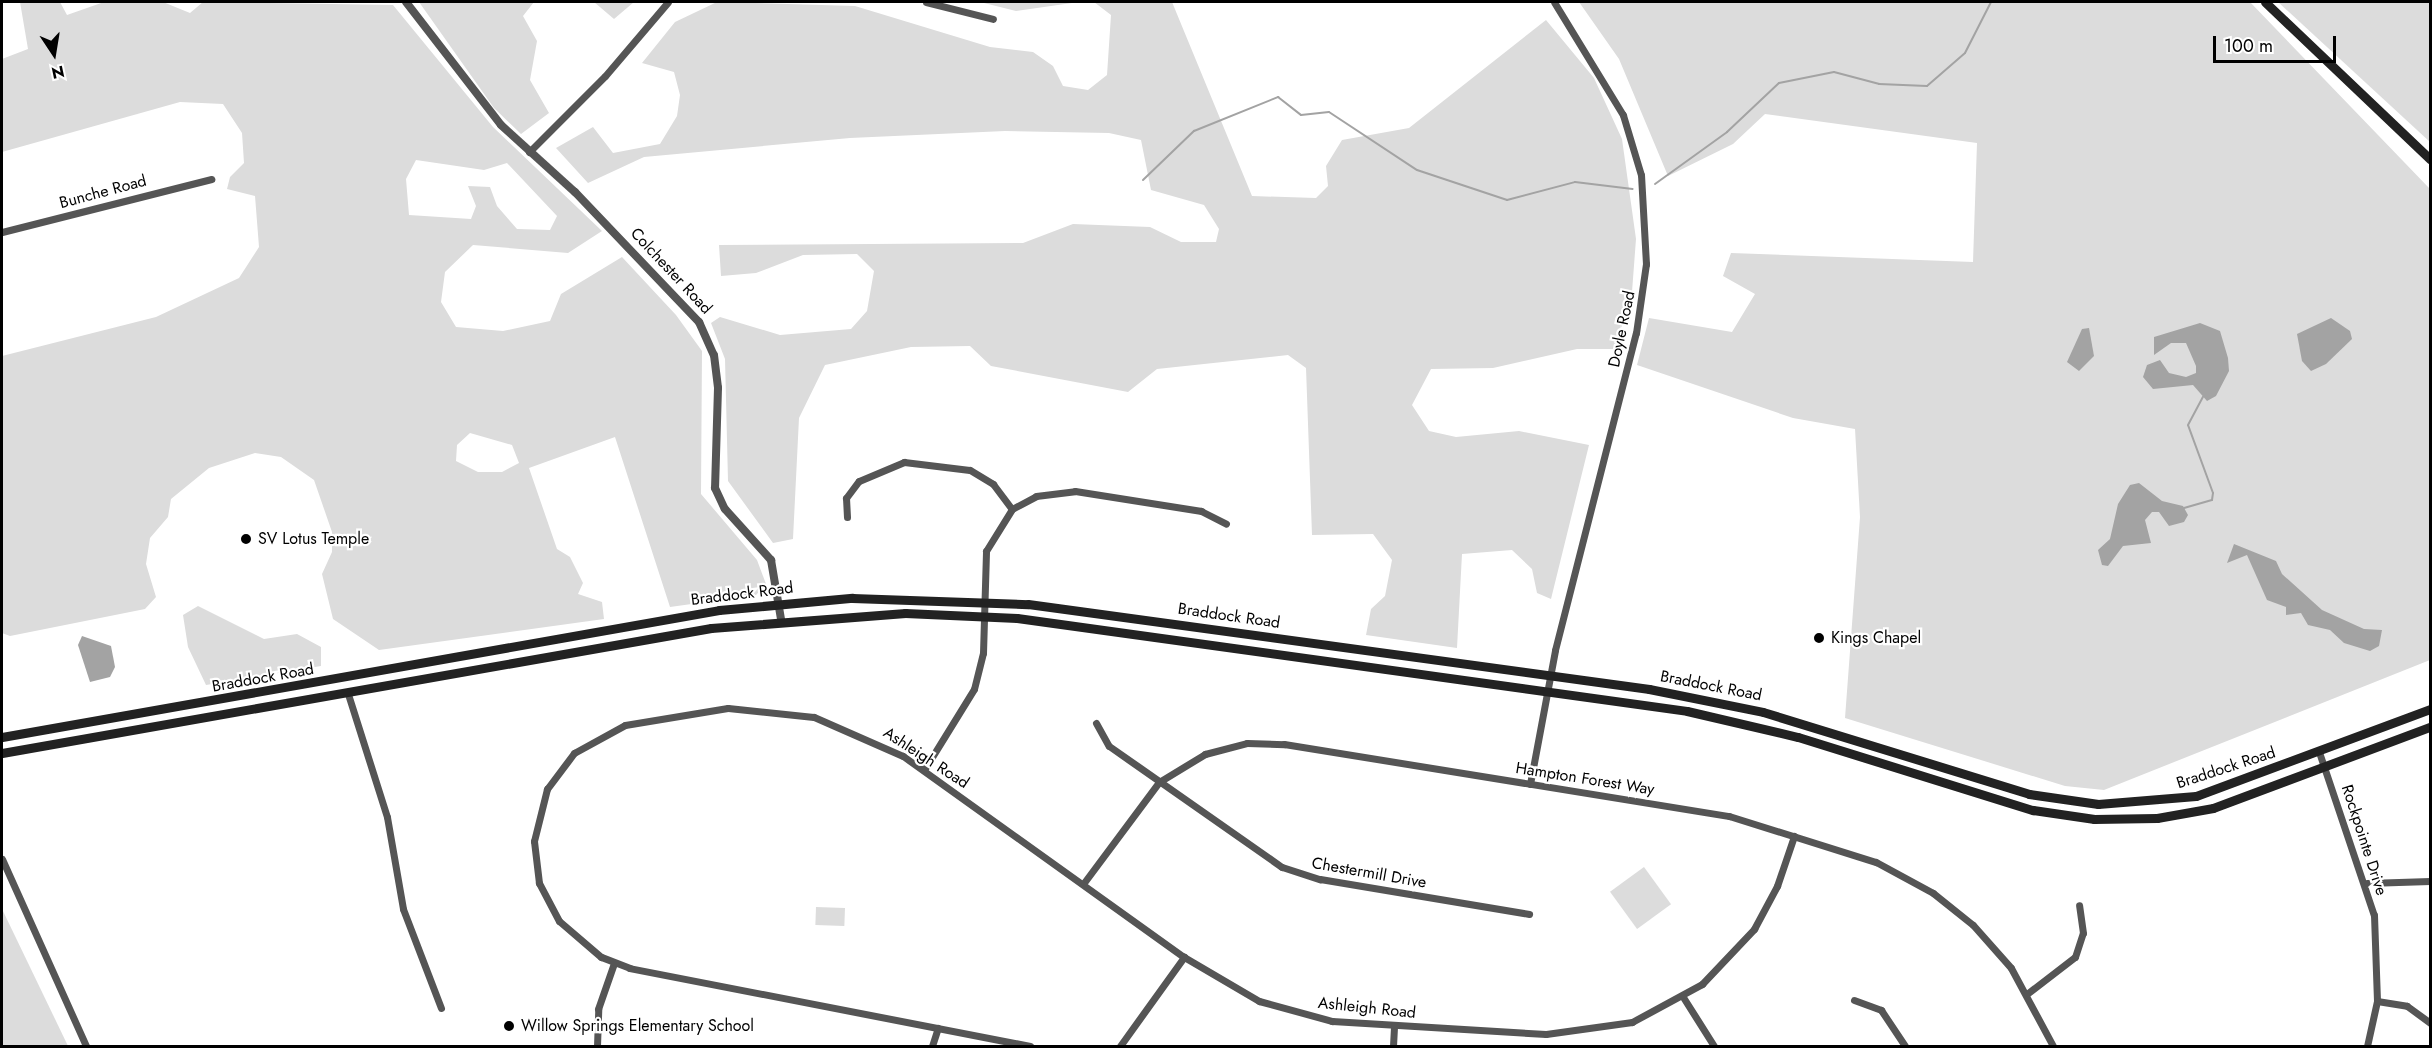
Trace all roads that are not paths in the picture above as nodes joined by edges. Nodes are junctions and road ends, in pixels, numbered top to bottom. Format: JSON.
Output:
{"nodes":[{"id":1,"x":406,"y":2,"type":"edge"},
{"id":2,"x":668,"y":2,"type":"edge"},
{"id":3,"x":926,"y":2,"type":"edge"},
{"id":4,"x":1554,"y":2,"type":"edge"},
{"id":5,"x":2265,"y":2,"type":"edge"},
{"id":6,"x":993,"y":19,"type":"dead end"},
{"id":7,"x":529,"y":152,"type":"junction"},
{"id":8,"x":2430,"y":159,"type":"edge"},
{"id":9,"x":211,"y":179,"type":"dead end"},
{"id":10,"x":2,"y":232,"type":"edge"},
{"id":11,"x":1012,"y":509,"type":"junction"},
{"id":12,"x":847,"y":517,"type":"dead end"},
{"id":13,"x":1226,"y":524,"type":"dead end"},
{"id":14,"x":983,"y":600,"type":"junction"},
{"id":15,"x":779,"y":603,"type":"junction"},
{"id":16,"x":984,"y":615,"type":"junction"},
{"id":17,"x":781,"y":619,"type":"junction"},
{"id":18,"x":1550,"y":676,"type":"junction"},
{"id":19,"x":1547,"y":690,"type":"junction"},
{"id":20,"x":348,"y":694,"type":"junction"},
{"id":21,"x":2430,"y":709,"type":"edge"},
{"id":22,"x":1096,"y":723,"type":"dead end"},
{"id":23,"x":2430,"y":727,"type":"edge"},
{"id":24,"x":2,"y":737,"type":"edge"},
{"id":25,"x":2319,"y":752,"type":"junction"},
{"id":26,"x":2,"y":753,"type":"edge"},
{"id":27,"x":2325,"y":768,"type":"junction"},
{"id":28,"x":924,"y":770,"type":"junction"},
{"id":29,"x":1160,"y":782,"type":"junction"},
{"id":30,"x":1530,"y":784,"type":"junction"},
{"id":31,"x":1794,"y":836,"type":"junction"},
{"id":32,"x":2,"y":859,"type":"edge"},
{"id":33,"x":2430,"y":881,"type":"edge"},
{"id":34,"x":2367,"y":883,"type":"junction"},
{"id":35,"x":1083,"y":884,"type":"junction"},
{"id":36,"x":2079,"y":905,"type":"dead end"},
{"id":37,"x":1529,"y":914,"type":"dead end"},
{"id":38,"x":1184,"y":957,"type":"junction"},
{"id":39,"x":614,"y":963,"type":"junction"},
{"id":40,"x":2028,"y":993,"type":"junction"},
{"id":41,"x":1683,"y":997,"type":"junction"},
{"id":42,"x":1854,"y":1000,"type":"dead end"},
{"id":43,"x":2377,"y":1000,"type":"junction"},
{"id":44,"x":441,"y":1008,"type":"dead end"},
{"id":45,"x":2430,"y":1023,"type":"edge"},
{"id":46,"x":1394,"y":1026,"type":"junction"},
{"id":47,"x":938,"y":1028,"type":"junction"},
{"id":48,"x":86,"y":1047,"type":"edge"},
{"id":49,"x":597,"y":1047,"type":"edge"},
{"id":50,"x":932,"y":1047,"type":"edge"},
{"id":51,"x":1030,"y":1047,"type":"edge"},
{"id":52,"x":1120,"y":1047,"type":"edge"},
{"id":53,"x":1393,"y":1047,"type":"edge"},
{"id":54,"x":1713,"y":1047,"type":"edge"},
{"id":55,"x":1905,"y":1047,"type":"edge"},
{"id":56,"x":2053,"y":1047,"type":"edge"},
{"id":57,"x":2367,"y":1047,"type":"edge"}],
"edges":[{"from":1,"to":7,"type":"street","name":"Colchester Road"},
{"from":2,"to":7,"type":"street"},
{"from":3,"to":6,"type":"street"},
{"from":4,"to":18,"type":"street","name":"Doyle Road"},
{"from":5,"to":8,"type":"main road"},
{"from":7,"to":15,"type":"street","name":"Colchester Road"},
{"from":9,"to":10,"type":"street","name":"Bunche Road"},
{"from":11,"to":12,"type":"street"},
{"from":11,"to":13,"type":"street"},
{"from":11,"to":14,"type":"street"},
{"from":14,"to":15,"type":"main road","name":"Braddock Road"},
{"from":14,"to":16,"type":"street"},
{"from":14,"to":18,"type":"main road","name":"Braddock Road"},
{"from":15,"to":17,"type":"street","name":"Colchester Road"},
{"from":15,"to":24,"type":"main road","name":"Braddock Road"},
{"from":16,"to":17,"type":"main road","name":"Braddock Road"},
{"from":16,"to":19,"type":"main road","name":"Braddock Road"},
{"from":16,"to":28,"type":"street"},
{"from":17,"to":20,"type":"main road","name":"Braddock Road"},
{"from":18,"to":19,"type":"street","name":"Doyle Road"},
{"from":18,"to":25,"type":"main road","name":"Braddock Road"},
{"from":19,"to":27,"type":"main road","name":"Braddock Road"},
{"from":19,"to":30,"type":"street","name":"Doyle Road"},
{"from":20,"to":26,"type":"main road","name":"Braddock Road"},
{"from":20,"to":44,"type":"street"},
{"from":21,"to":25,"type":"main road","name":"Braddock Road"},
{"from":22,"to":29,"type":"street","name":"Chestermill Drive"},
{"from":23,"to":27,"type":"main road","name":"Braddock Road"},
{"from":25,"to":27,"type":"street","name":"Rockpointe Drive"},
{"from":27,"to":34,"type":"street","name":"Rockpointe Drive"},
{"from":28,"to":35,"type":"street","name":"Ashleigh Road"},
{"from":28,"to":39,"type":"street","name":"Ashleigh Road"},
{"from":29,"to":30,"type":"street","name":"Hampton Forest Way"},
{"from":29,"to":35,"type":"street","name":"Hampton Forest Way"},
{"from":29,"to":37,"type":"street","name":"Chestermill Drive"},
{"from":30,"to":31,"type":"street","name":"Hampton Forest Way"},
{"from":31,"to":40,"type":"street","name":"Hampton Forest Way"},
{"from":31,"to":41,"type":"street","name":"Ashleigh Road"},
{"from":32,"to":48,"type":"street"},
{"from":33,"to":34,"type":"street"},
{"from":34,"to":43,"type":"street","name":"Rockpointe Drive"},
{"from":35,"to":38,"type":"street","name":"Ashleigh Road"},
{"from":36,"to":40,"type":"street"},
{"from":38,"to":46,"type":"street","name":"Ashleigh Road"},
{"from":38,"to":52,"type":"street"},
{"from":39,"to":47,"type":"street","name":"Ashleigh Road"},
{"from":39,"to":49,"type":"street"},
{"from":40,"to":56,"type":"street","name":"Hampton Forest Way"},
{"from":41,"to":46,"type":"street","name":"Ashleigh Road"},
{"from":41,"to":54,"type":"street"},
{"from":42,"to":55,"type":"street"},
{"from":43,"to":45,"type":"street"},
{"from":43,"to":57,"type":"street","name":"Rockpointe Drive"},
{"from":46,"to":53,"type":"street"},
{"from":47,"to":50,"type":"street"},
{"from":47,"to":51,"type":"street","name":"Ashleigh Road"}]}
